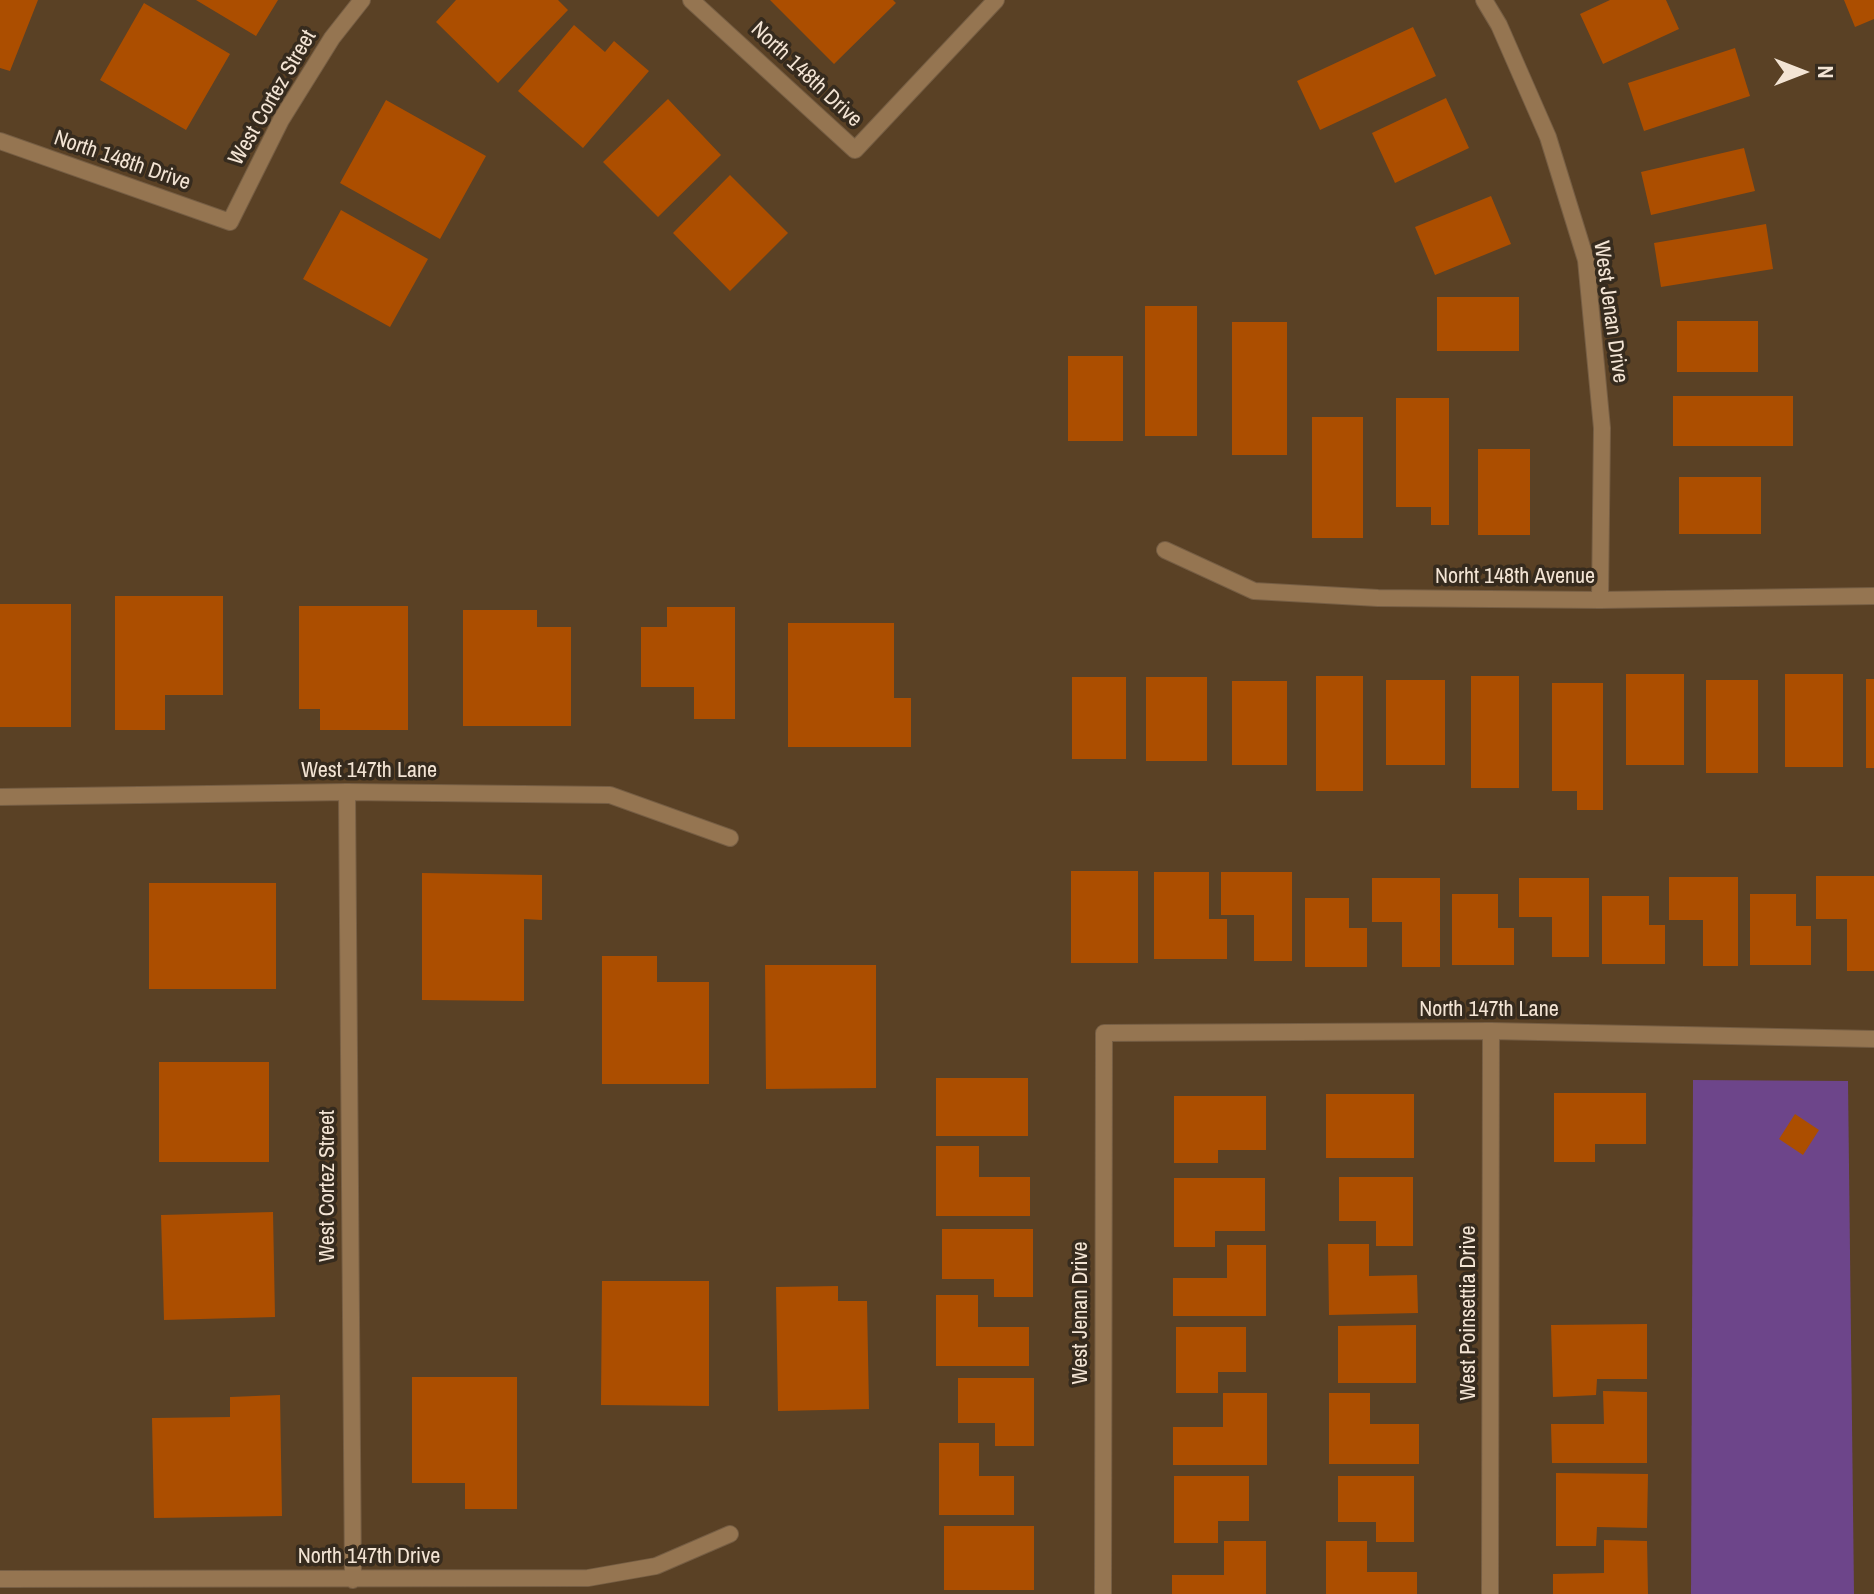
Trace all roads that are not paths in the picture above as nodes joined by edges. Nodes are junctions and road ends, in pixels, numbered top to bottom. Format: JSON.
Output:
{"nodes":[{"id":1,"x":362,"y":0,"type":"edge"},
{"id":2,"x":691,"y":0,"type":"edge"},
{"id":3,"x":996,"y":0,"type":"edge"},
{"id":4,"x":1484,"y":0,"type":"edge"},
{"id":5,"x":0,"y":141,"type":"edge"},
{"id":6,"x":230,"y":222,"type":"joint"},
{"id":7,"x":1165,"y":550,"type":"dead end"},
{"id":8,"x":1874,"y":596,"type":"edge"},
{"id":9,"x":1600,"y":600,"type":"junction"},
{"id":10,"x":347,"y":792,"type":"junction"},
{"id":11,"x":0,"y":797,"type":"edge"},
{"id":12,"x":730,"y":838,"type":"dead end"},
{"id":13,"x":1491,"y":1031,"type":"junction"},
{"id":14,"x":1104,"y":1033,"type":"joint"},
{"id":15,"x":1874,"y":1039,"type":"edge"},
{"id":16,"x":730,"y":1534,"type":"dead end"},
{"id":17,"x":0,"y":1579,"type":"edge"},
{"id":18,"x":353,"y":1580,"type":"junction"},
{"id":19,"x":1103,"y":1594,"type":"edge"},
{"id":20,"x":1490,"y":1594,"type":"edge"}],
"edges":[{"from":1,"to":6,"type":"street","name":"West Cortez Street"},
{"from":2,"to":3,"type":"street","name":"North 148th Drive"},
{"from":4,"to":9,"type":"street","name":"West Jenan Drive"},
{"from":5,"to":6,"type":"street","name":"North 148th Drive"},
{"from":7,"to":9,"type":"street","name":"Norht 148th Avenue"},
{"from":8,"to":9,"type":"street","name":"Norht 148th Avenue"},
{"from":10,"to":11,"type":"street","name":"West 147th Lane"},
{"from":10,"to":12,"type":"street","name":"West 147th Lane"},
{"from":10,"to":18,"type":"street","name":"West Cortez Street"},
{"from":13,"to":14,"type":"street","name":"North 147th Lane"},
{"from":13,"to":15,"type":"street","name":"North 147th Lane"},
{"from":13,"to":20,"type":"street","name":"West Poinsettia Drive"},
{"from":14,"to":19,"type":"street","name":"West Jenan Drive"},
{"from":16,"to":18,"type":"street","name":"North 147th Drive"},
{"from":17,"to":18,"type":"street","name":"North 147th Drive"}]}
